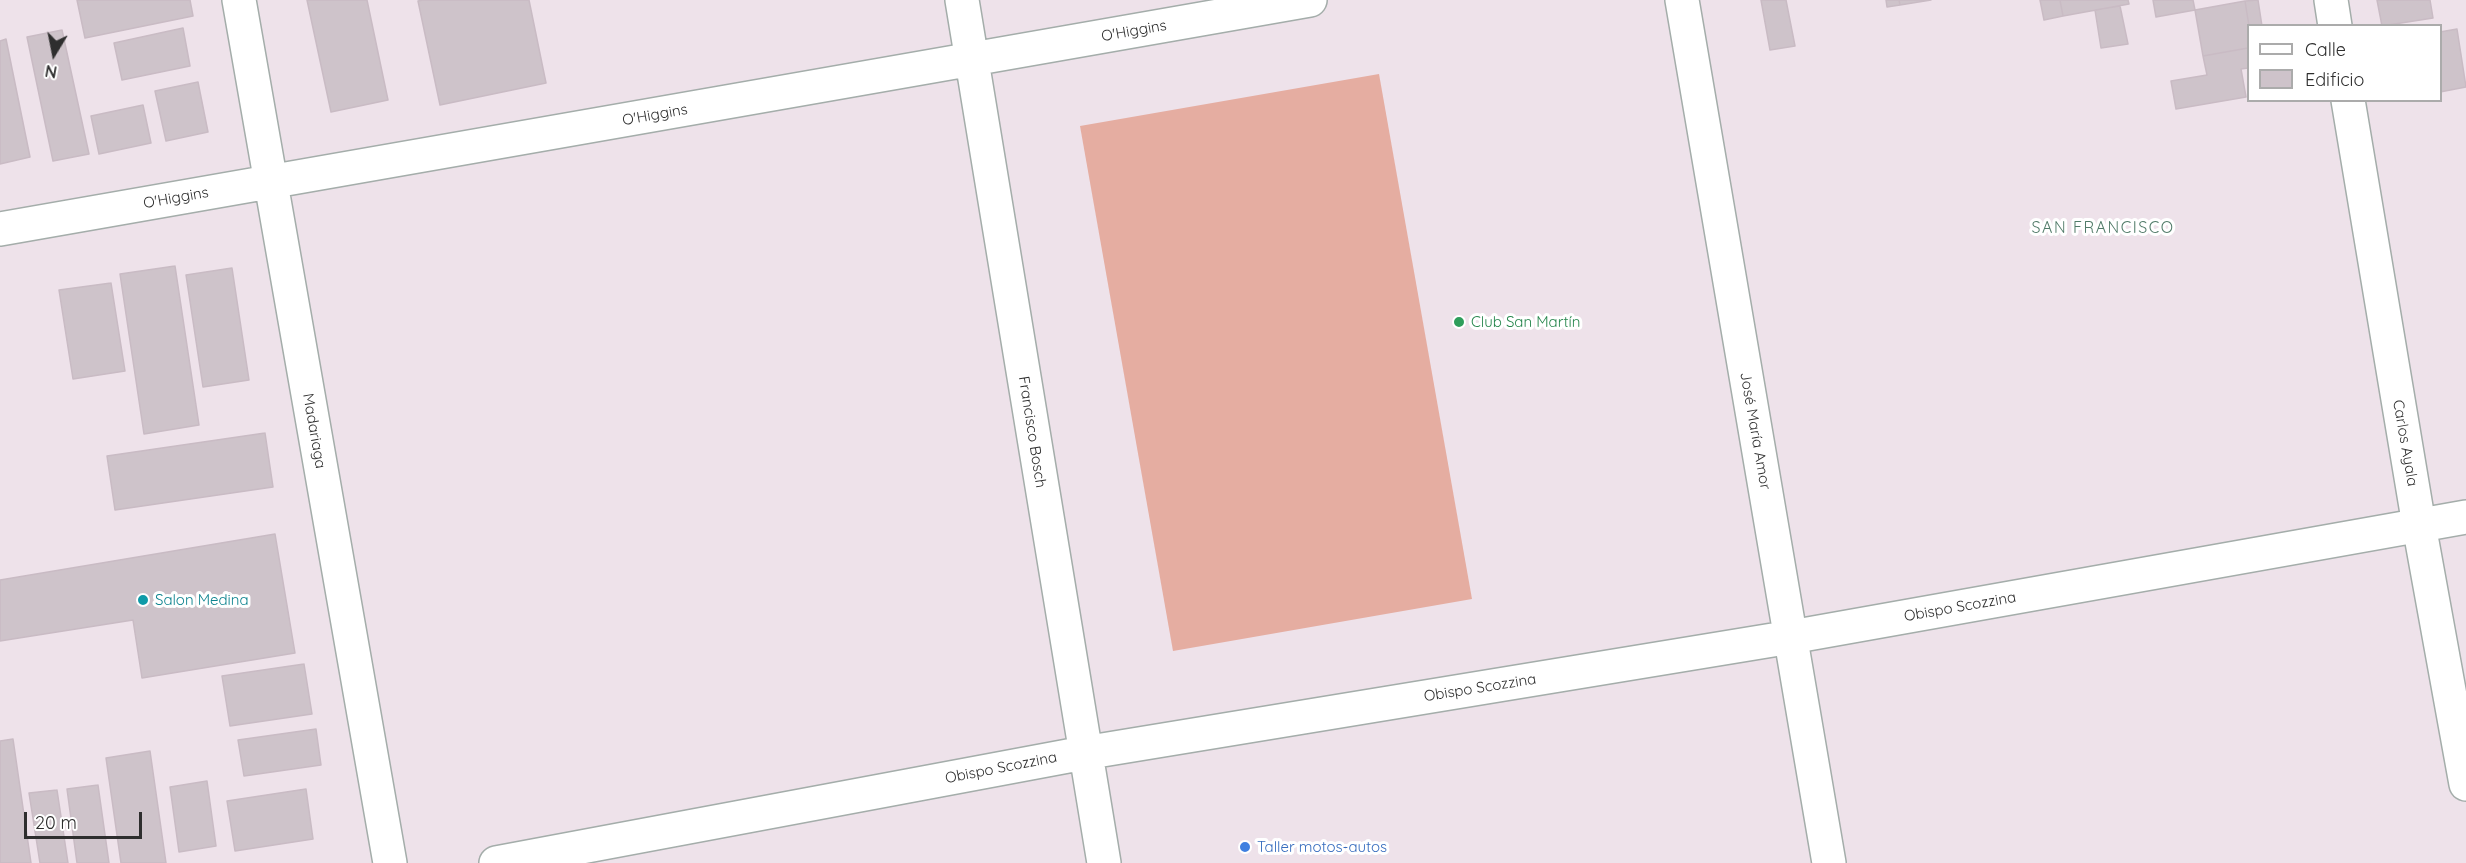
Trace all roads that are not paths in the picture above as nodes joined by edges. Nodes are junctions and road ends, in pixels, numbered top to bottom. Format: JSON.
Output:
{"nodes":[{"id":1,"x":239,"y":0,"type":"edge"},
{"id":2,"x":962,"y":0,"type":"edge"},
{"id":3,"x":1310,"y":0,"type":"edge"},
{"id":4,"x":1682,"y":0,"type":"edge"},
{"id":5,"x":2331,"y":0,"type":"edge"},
{"id":6,"x":2335,"y":24,"type":"edge"},
{"id":7,"x":973,"y":59,"type":"junction"},
{"id":8,"x":2348,"y":102,"type":"edge"},
{"id":9,"x":271,"y":182,"type":"junction"},
{"id":10,"x":0,"y":229,"type":"edge"},
{"id":11,"x":2466,"y":517,"type":"edge"},
{"id":12,"x":2419,"y":525,"type":"junction"},
{"id":13,"x":1791,"y":637,"type":"junction"},
{"id":14,"x":1084,"y":753,"type":"junction"},
{"id":15,"x":2466,"y":784,"type":"edge"},
{"id":16,"x":390,"y":863,"type":"edge"},
{"id":17,"x":496,"y":863,"type":"edge"},
{"id":18,"x":1104,"y":863,"type":"edge"},
{"id":19,"x":1829,"y":863,"type":"edge"}],
"edges":[{"from":1,"to":9,"type":"street","name":"Madariaga"},
{"from":2,"to":7,"type":"street","name":"Francisco Bosch"},
{"from":3,"to":7,"type":"street","name":"O'Higgins"},
{"from":4,"to":13,"type":"street","name":"José María Amor"},
{"from":5,"to":6,"type":"street"},
{"from":7,"to":9,"type":"street","name":"O'Higgins"},
{"from":7,"to":14,"type":"street","name":"Francisco Bosch"},
{"from":8,"to":12,"type":"street","name":"Carlos Ayala"},
{"from":9,"to":10,"type":"street","name":"O'Higgins"},
{"from":9,"to":16,"type":"street","name":"Madariaga"},
{"from":11,"to":12,"type":"street","name":"Obispo Scozzina"},
{"from":12,"to":13,"type":"street","name":"Obispo Scozzina"},
{"from":12,"to":15,"type":"street","name":"Carlos Ayala"},
{"from":13,"to":14,"type":"street","name":"Obispo Scozzina"},
{"from":13,"to":19,"type":"street","name":"José María Amor"},
{"from":14,"to":17,"type":"street","name":"Obispo Scozzina"},
{"from":14,"to":18,"type":"street","name":"Francisco Bosch"}]}
